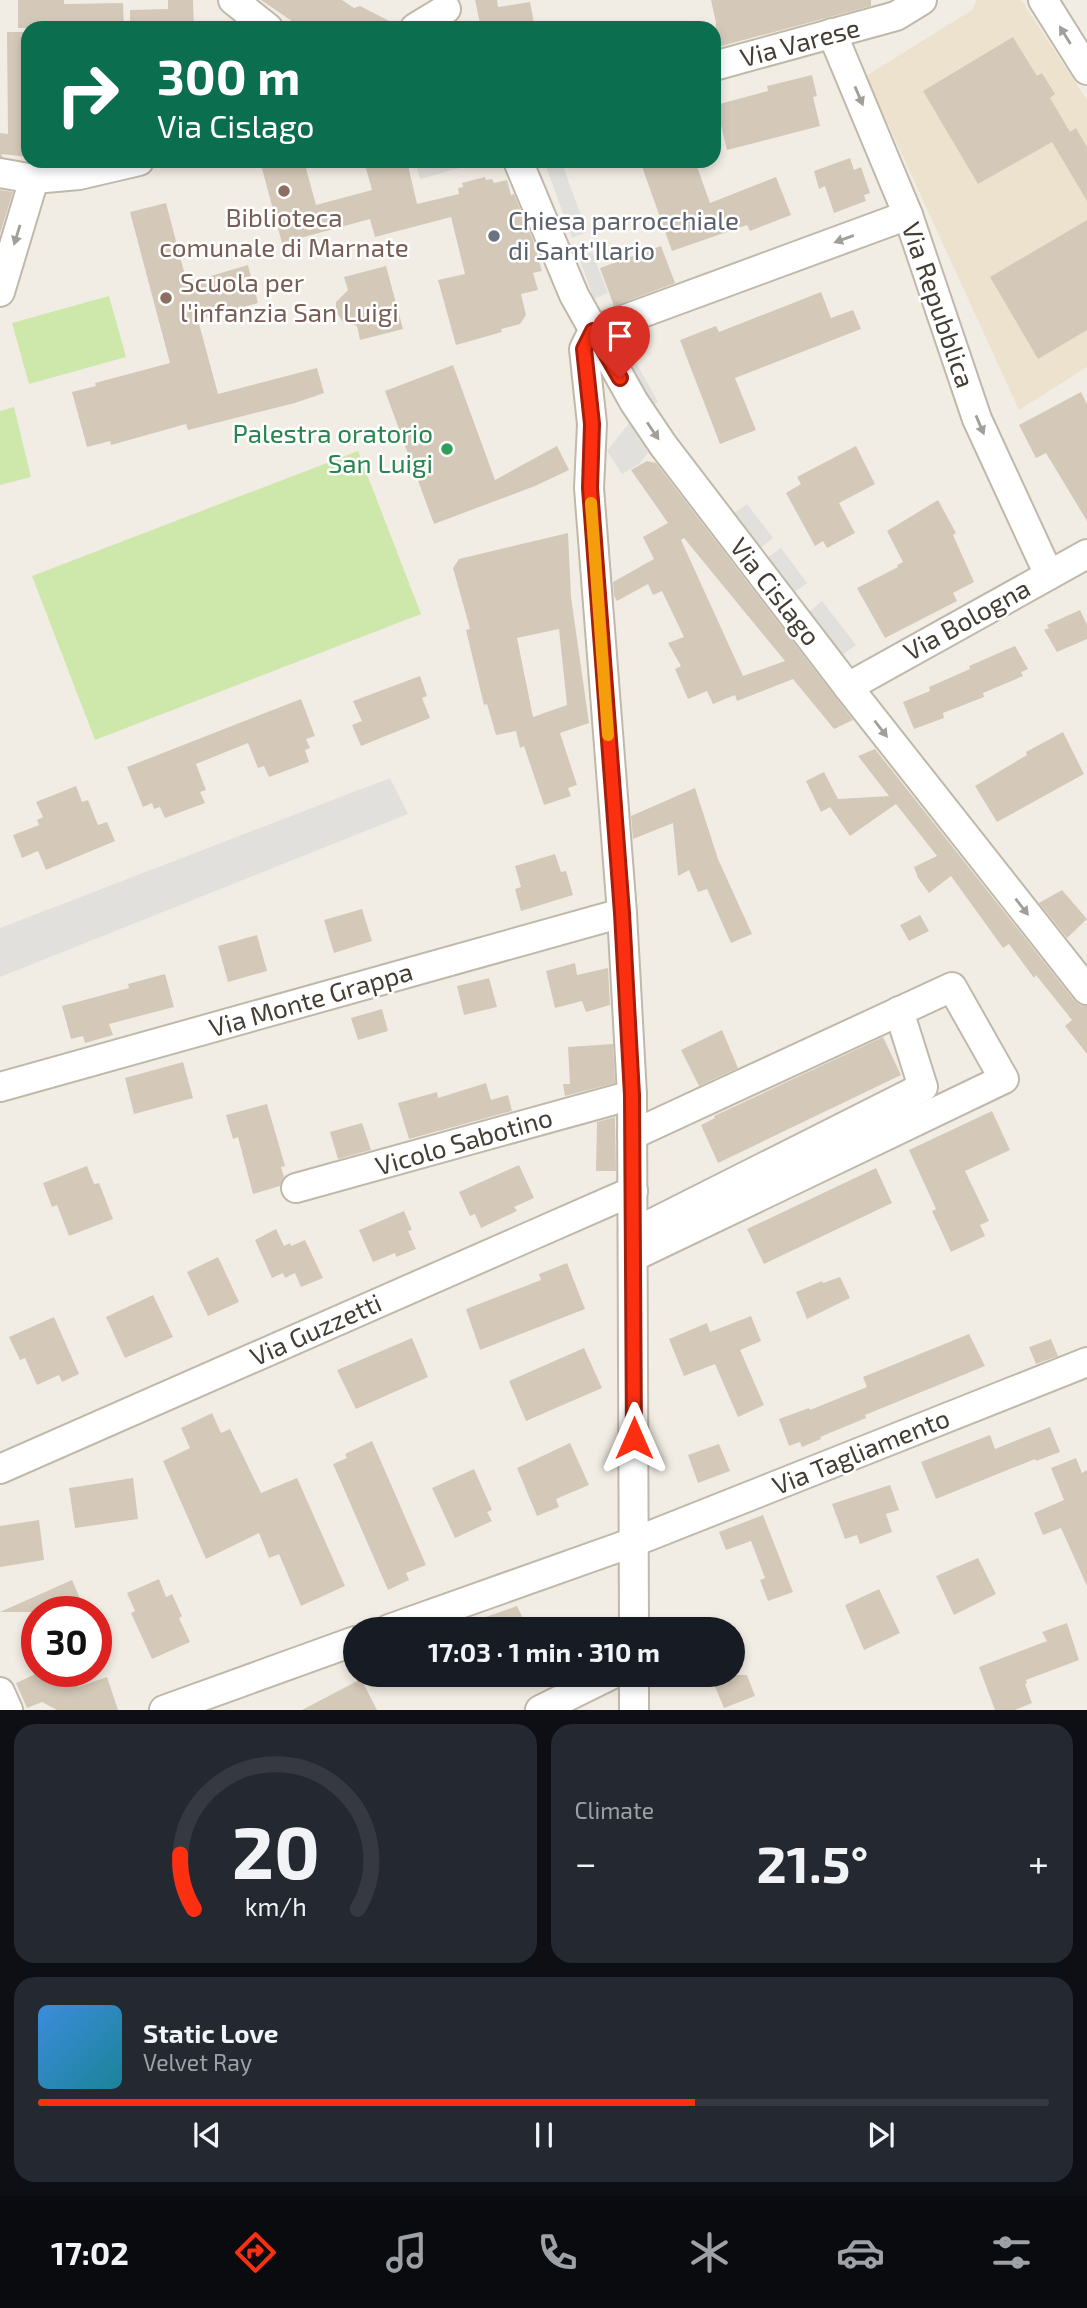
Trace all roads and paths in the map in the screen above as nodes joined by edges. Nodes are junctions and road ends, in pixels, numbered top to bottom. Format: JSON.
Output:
{"nodes":[{"id":1,"x":233,"y":0,"type":"edge"},
{"id":2,"x":922,"y":0,"type":"edge"},
{"id":3,"x":1043,"y":0,"type":"edge"},
{"id":4,"x":895,"y":8,"type":"edge"},
{"id":5,"x":449,"y":12,"type":"edge"},
{"id":6,"x":259,"y":21,"type":"edge"},
{"id":7,"x":430,"y":21,"type":"edge"},
{"id":8,"x":832,"y":33,"type":"junction"},
{"id":9,"x":721,"y":64,"type":"edge"},
{"id":10,"x":1087,"y":70,"type":"edge"},
{"id":11,"x":109,"y":168,"type":"edge"},
{"id":12,"x":521,"y":168,"type":"edge"},
{"id":13,"x":0,"y":173,"type":"edge"},
{"id":14,"x":34,"y":179,"type":"junction"},
{"id":15,"x":908,"y":215,"type":"junction"},
{"id":16,"x":0,"y":292,"type":"edge"},
{"id":17,"x":593,"y":331,"type":"junction"},
{"id":18,"x":634,"y":402,"type":"junction"},
{"id":19,"x":592,"y":424,"type":"junction"},
{"id":20,"x":1087,"y":554,"type":"edge"},
{"id":21,"x":1049,"y":575,"type":"junction"},
{"id":22,"x":848,"y":687,"type":"junction"},
{"id":23,"x":622,"y":913,"type":"junction"},
{"id":24,"x":1087,"y":990,"type":"edge"},
{"id":25,"x":899,"y":1011,"type":"junction"},
{"id":26,"x":1,"y":1080,"type":"edge"},
{"id":27,"x":632,"y":1095,"type":"junction"},
{"id":28,"x":632,"y":1135,"type":"junction"},
{"id":29,"x":296,"y":1188,"type":"dead end"},
{"id":30,"x":633,"y":1191,"type":"junction"},
{"id":31,"x":633,"y":1245,"type":"junction"},
{"id":32,"x":1087,"y":1362,"type":"edge"},
{"id":33,"x":0,"y":1469,"type":"edge"},
{"id":34,"x":635,"y":1542,"type":"junction"},
{"id":35,"x":424,"y":1617,"type":"edge"},
{"id":36,"x":634,"y":1617,"type":"edge"},
{"id":37,"x":343,"y":1646,"type":"edge"},
{"id":38,"x":587,"y":1687,"type":"edge"},
{"id":39,"x":634,"y":1687,"type":"edge"},
{"id":40,"x":0,"y":1692,"type":"edge"},
{"id":41,"x":8,"y":1710,"type":"edge"},
{"id":42,"x":164,"y":1710,"type":"edge"},
{"id":43,"x":540,"y":1710,"type":"edge"},
{"id":44,"x":634,"y":1710,"type":"edge"}],
"edges":[{"from":1,"to":6,"type":"street"},
{"from":2,"to":4,"type":"street","name":"Via Varese"},
{"from":10,"to":3,"type":"street","one_way":true},
{"from":4,"to":8,"type":"street","name":"Via Varese"},
{"from":5,"to":7,"type":"street"},
{"from":8,"to":9,"type":"street","name":"Via Varese"},
{"from":8,"to":15,"type":"street","name":"Via Repubblica","one_way":true},
{"from":11,"to":14,"type":"street"},
{"from":12,"to":17,"type":"street","name":"Via Cislago"},
{"from":13,"to":14,"type":"street"},
{"from":14,"to":16,"type":"street","one_way":true},
{"from":15,"to":17,"type":"street","one_way":true},
{"from":15,"to":21,"type":"street","name":"Via Repubblica","one_way":true},
{"from":17,"to":18,"type":"street","name":"Via Cislago"},
{"from":17,"to":19,"type":"street"},
{"from":18,"to":19,"type":"street"},
{"from":18,"to":22,"type":"street","name":"Via Cislago","one_way":true},
{"from":19,"to":23,"type":"street"},
{"from":20,"to":21,"type":"street","name":"Via Bologna"},
{"from":21,"to":22,"type":"street","name":"Via Bologna"},
{"from":22,"to":24,"type":"street","name":"Via Cislago","one_way":true},
{"from":23,"to":26,"type":"street","name":"Via Monte Grappa"},
{"from":23,"to":27,"type":"street"},
{"from":25,"to":28,"type":"street"},
{"from":25,"to":31,"type":"street"},
{"from":25,"to":31,"type":"street"},
{"from":27,"to":28,"type":"street"},
{"from":27,"to":29,"type":"street","name":"Vicolo Sabotino"},
{"from":28,"to":30,"type":"street"},
{"from":30,"to":31,"type":"street"},
{"from":30,"to":33,"type":"street","name":"Via Guzzetti"},
{"from":31,"to":34,"type":"street"},
{"from":32,"to":34,"type":"street","name":"Via Tagliamento"},
{"from":34,"to":35,"type":"street","name":"Via Tagliamento"},
{"from":34,"to":36,"type":"street"},
{"from":37,"to":42,"type":"street"},
{"from":38,"to":43,"type":"street"},
{"from":39,"to":44,"type":"street"},
{"from":40,"to":41,"type":"street"}]}
